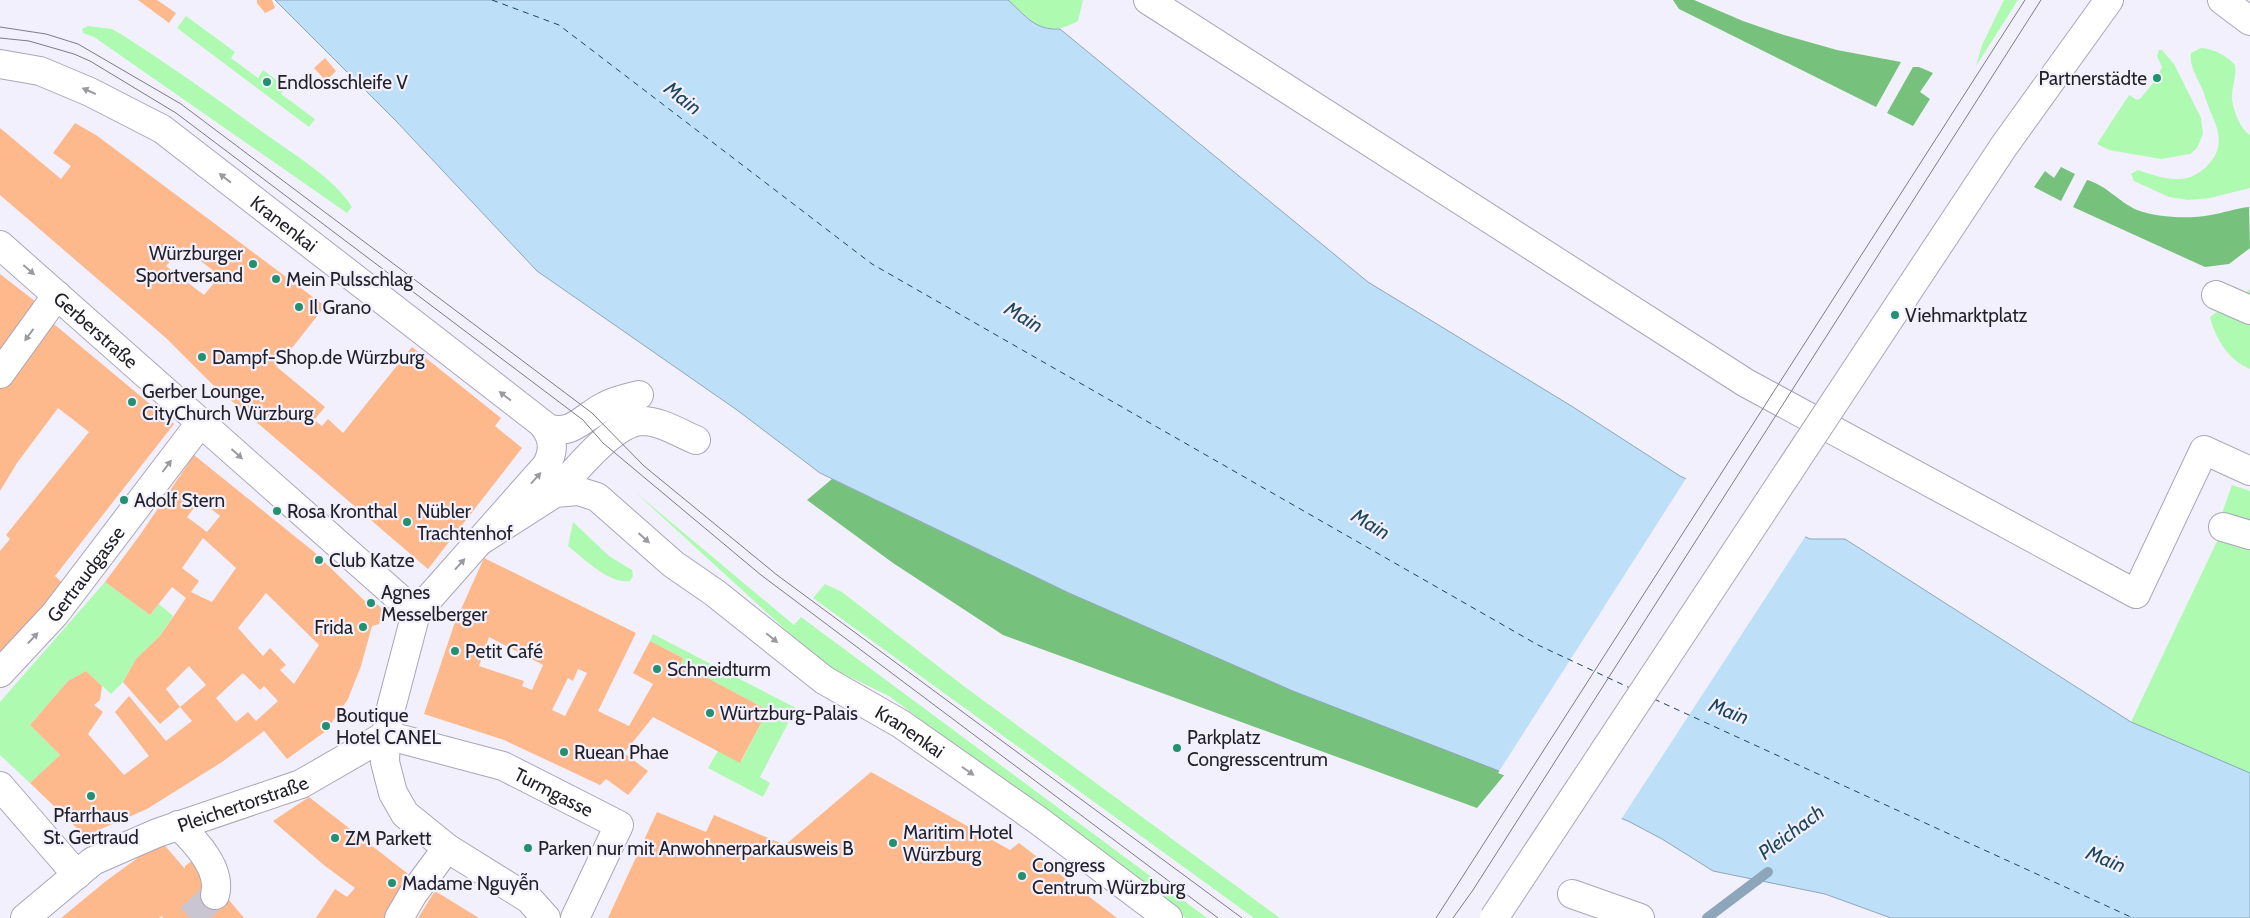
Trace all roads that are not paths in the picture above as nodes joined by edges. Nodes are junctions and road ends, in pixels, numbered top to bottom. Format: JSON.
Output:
{"nodes":[{"id":1,"x":1148,"y":0,"type":"edge"},
{"id":2,"x":2222,"y":0,"type":"edge"},
{"id":3,"x":2106,"y":5,"type":"edge"},
{"id":4,"x":2250,"y":21,"type":"edge"},
{"id":5,"x":0,"y":64,"type":"edge"},
{"id":6,"x":0,"y":244,"type":"edge"},
{"id":7,"x":57,"y":295,"type":"junction"},
{"id":8,"x":2216,"y":295,"type":"dead end"},
{"id":9,"x":2250,"y":310,"type":"edge"},
{"id":10,"x":0,"y":374,"type":"edge"},
{"id":11,"x":639,"y":395,"type":"dead end"},
{"id":12,"x":200,"y":422,"type":"junction"},
{"id":13,"x":544,"y":426,"type":"junction"},
{"id":14,"x":696,"y":440,"type":"dead end"},
{"id":15,"x":2250,"y":471,"type":"edge"},
{"id":16,"x":555,"y":493,"type":"junction"},
{"id":17,"x":2223,"y":527,"type":"dead end"},
{"id":18,"x":2250,"y":536,"type":"edge"},
{"id":19,"x":480,"y":541,"type":"junction"},
{"id":20,"x":416,"y":613,"type":"junction"},
{"id":21,"x":0,"y":674,"type":"edge"},
{"id":22,"x":386,"y":735,"type":"junction"},
{"id":23,"x":0,"y":786,"type":"edge"},
{"id":24,"x":185,"y":823,"type":"junction"},
{"id":25,"x":447,"y":848,"type":"junction"},
{"id":26,"x":85,"y":868,"type":"junction"},
{"id":27,"x":1572,"y":894,"type":"dead end"},
{"id":28,"x":215,"y":895,"type":"dead end"},
{"id":29,"x":25,"y":918,"type":"edge"},
{"id":30,"x":399,"y":918,"type":"edge"},
{"id":31,"x":546,"y":918,"type":"edge"},
{"id":32,"x":575,"y":918,"type":"edge"},
{"id":33,"x":1168,"y":918,"type":"edge"},
{"id":34,"x":1494,"y":918,"type":"edge"},
{"id":35,"x":1640,"y":918,"type":"edge"}],
"edges":[{"from":1,"to":15,"type":"street"},
{"from":2,"to":4,"type":"street"},
{"from":3,"to":34,"type":"street","bridge":true},
{"from":13,"to":5,"type":"street","name":"Kranenkai","one_way":true},
{"from":6,"to":7,"type":"street","name":"Gerberstraße","one_way":true},
{"from":7,"to":10,"type":"street","one_way":true},
{"from":7,"to":12,"type":"street","name":"Gerberstraße"},
{"from":8,"to":9,"type":"street"},
{"from":11,"to":13,"type":"street"},
{"from":12,"to":20,"type":"street","name":"Gerberstraße","one_way":true},
{"from":21,"to":12,"type":"street","name":"Gertraudgasse","one_way":true},
{"from":19,"to":13,"type":"street","one_way":true},
{"from":14,"to":16,"type":"street"},
{"from":16,"to":19,"type":"street"},
{"from":16,"to":33,"type":"street","name":"Kranenkai","one_way":true},
{"from":17,"to":18,"type":"street"},
{"from":20,"to":19,"type":"street","one_way":true},
{"from":20,"to":22,"type":"street"},
{"from":22,"to":24,"type":"street","name":"Pleichertorstraße"},
{"from":22,"to":25,"type":"street"},
{"from":22,"to":32,"type":"street","name":"Turmgasse"},
{"from":23,"to":26,"type":"street"},
{"from":24,"to":26,"type":"street","name":"Pleichertorstraße"},
{"from":24,"to":28,"type":"street"},
{"from":25,"to":30,"type":"street"},
{"from":25,"to":31,"type":"street"},
{"from":26,"to":29,"type":"street","name":"Pleichertorstraße"},
{"from":27,"to":35,"type":"street"}]}
